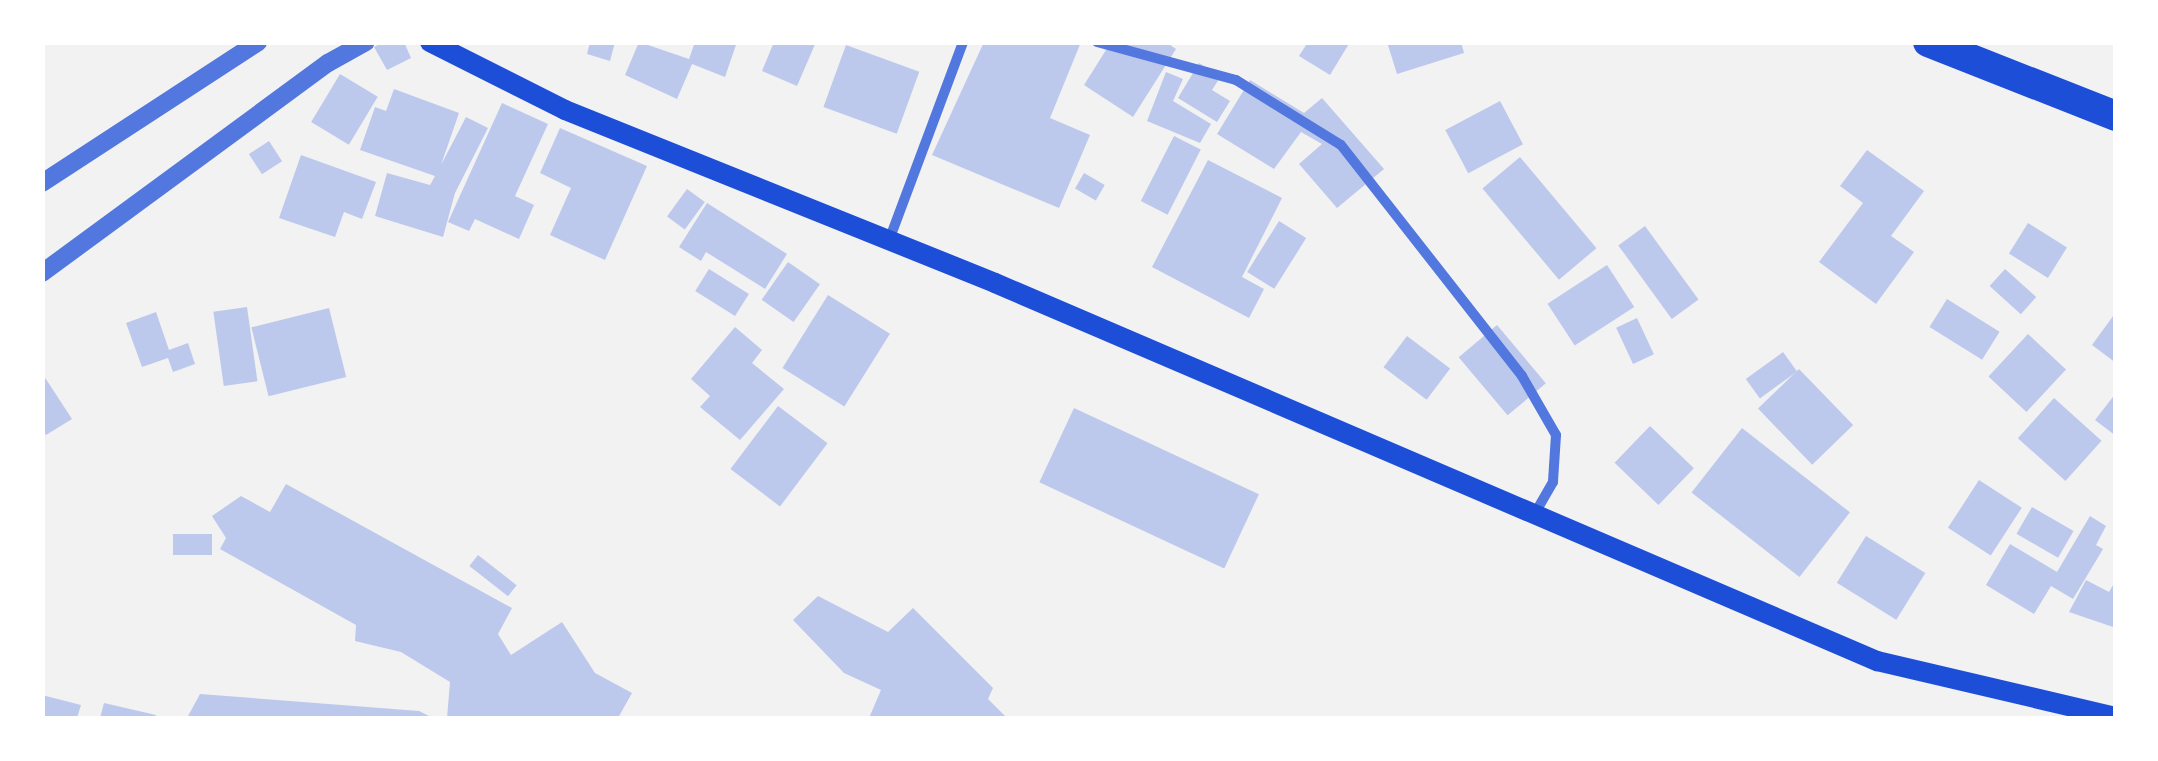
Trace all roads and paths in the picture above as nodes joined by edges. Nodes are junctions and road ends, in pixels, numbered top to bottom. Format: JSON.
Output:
{"nodes":[{"id":1,"x":258,"y":42,"type":"edge"},
{"id":2,"x":366,"y":42,"type":"edge"},
{"id":3,"x":430,"y":42,"type":"edge"},
{"id":4,"x":963,"y":42,"type":"edge"},
{"id":5,"x":1097,"y":42,"type":"edge"},
{"id":6,"x":1928,"y":42,"type":"edge"},
{"id":7,"x":2116,"y":116,"type":"edge"},
{"id":8,"x":42,"y":183,"type":"edge"},
{"id":9,"x":888,"y":243,"type":"junction"},
{"id":10,"x":42,"y":273,"type":"edge"},
{"id":11,"x":1536,"y":512,"type":"junction"},
{"id":12,"x":2116,"y":717,"type":"edge"}],
"edges":[{"from":1,"to":8,"type":"street"},
{"from":2,"to":10,"type":"street"},
{"from":3,"to":9,"type":"main road"},
{"from":4,"to":9,"type":"street"},
{"from":5,"to":11,"type":"street"},
{"from":6,"to":7,"type":"highway"},
{"from":9,"to":11,"type":"main road"},
{"from":11,"to":12,"type":"main road"}]}
